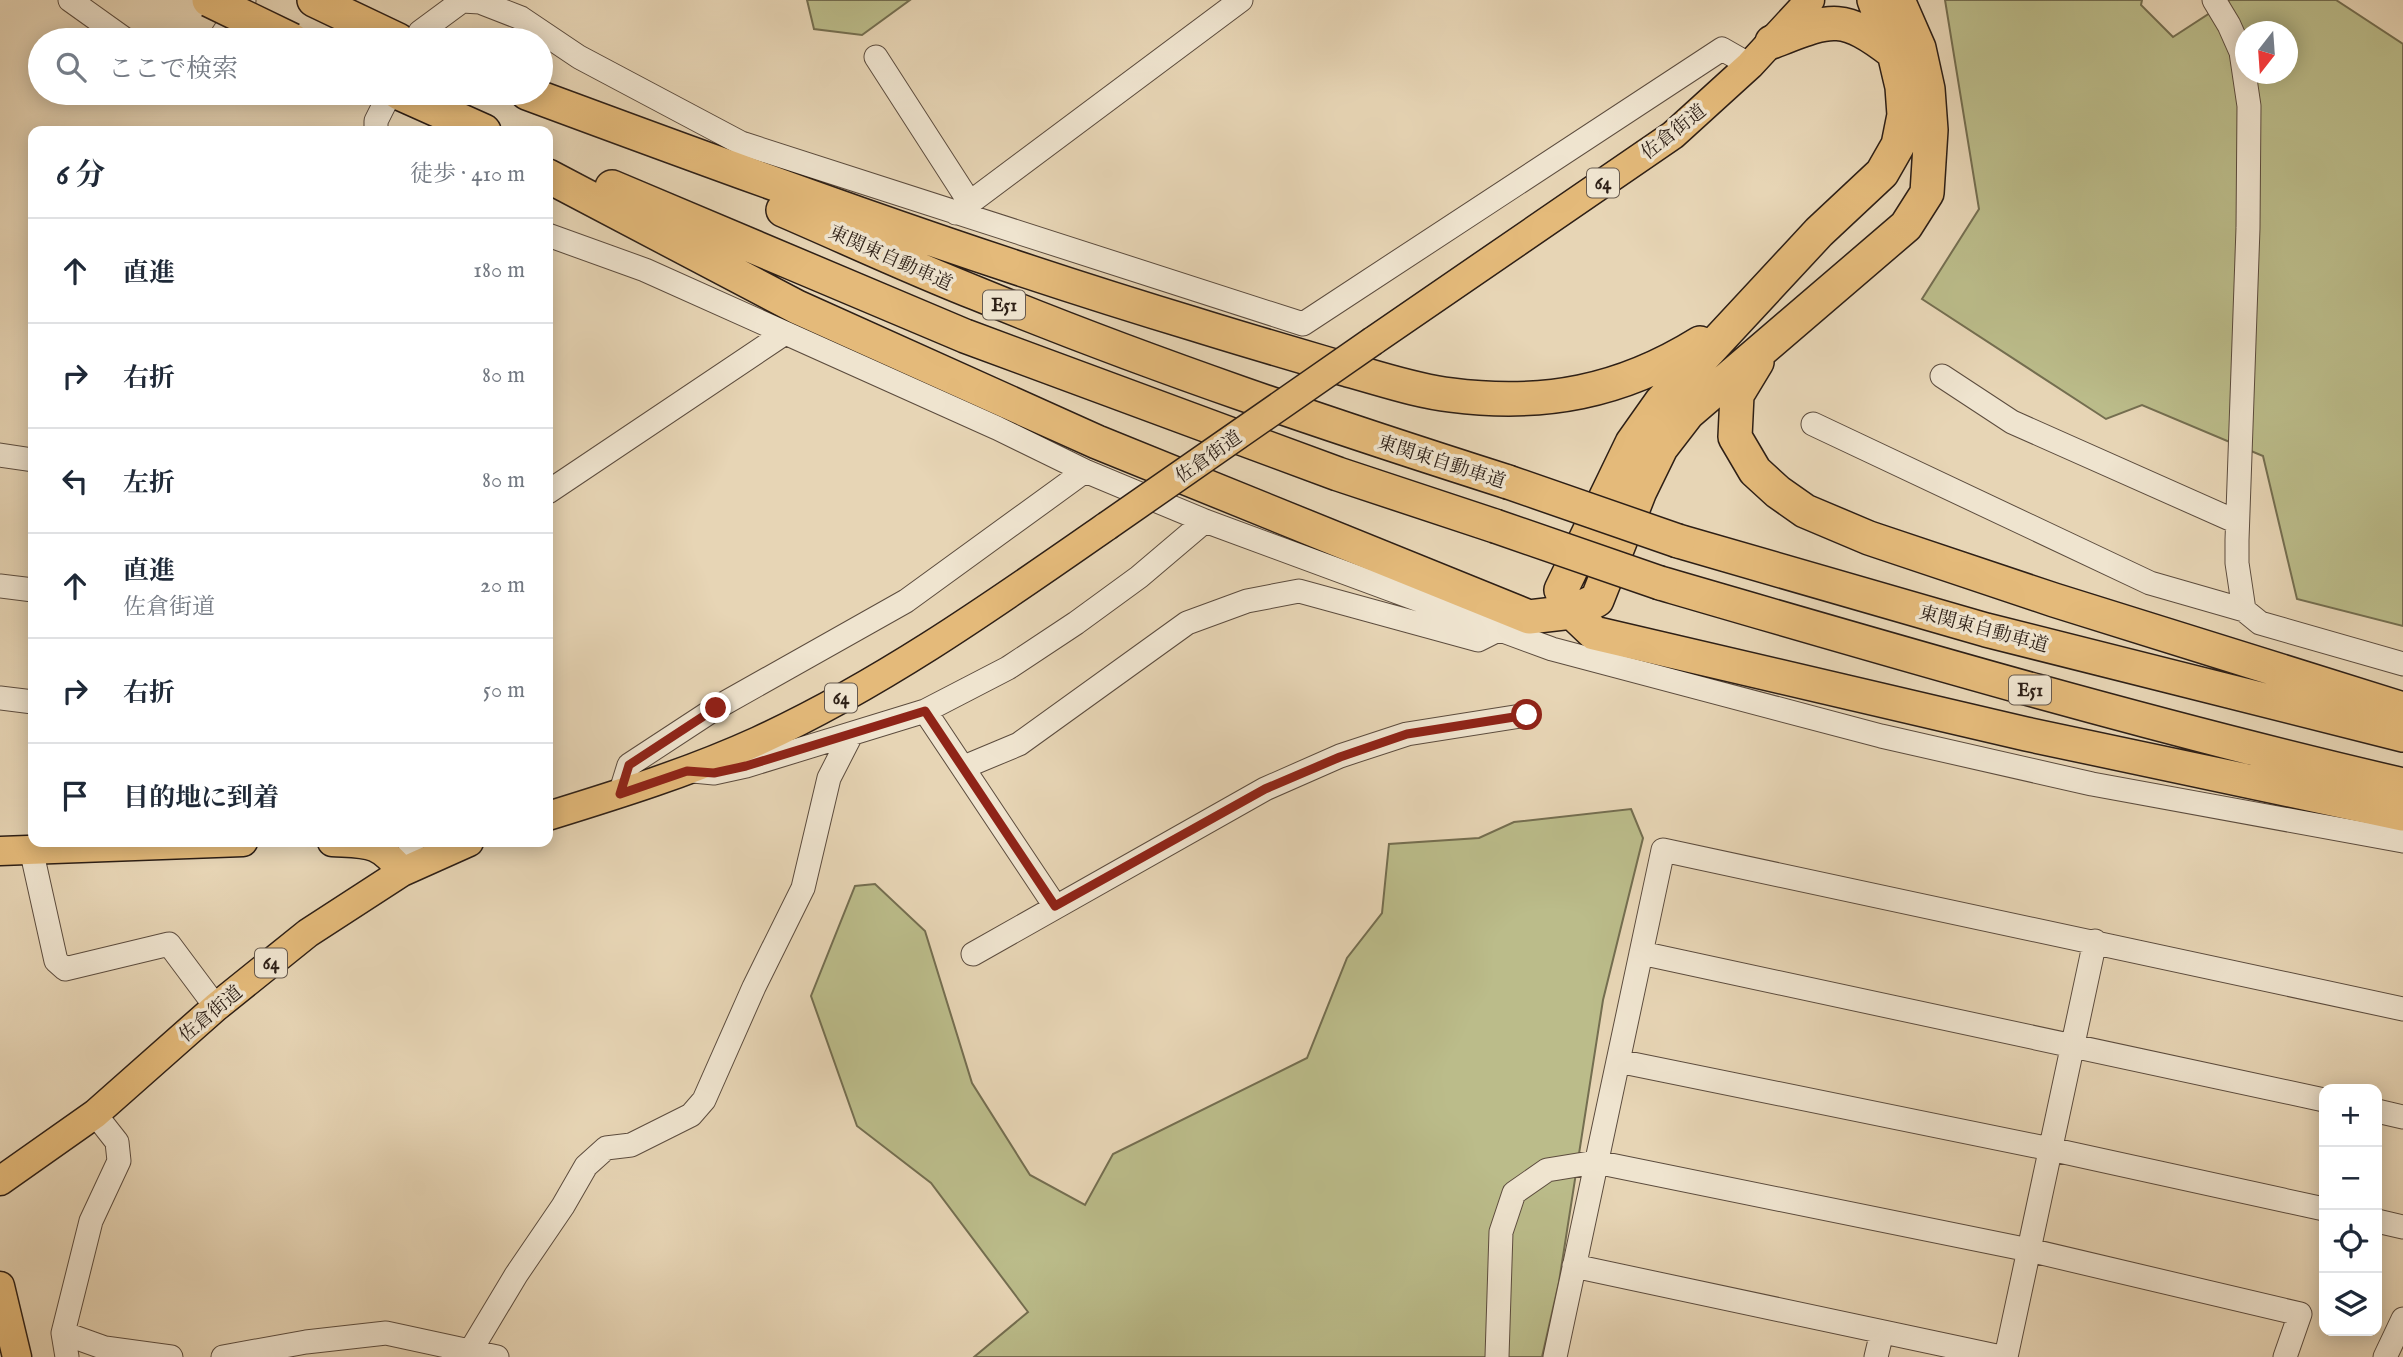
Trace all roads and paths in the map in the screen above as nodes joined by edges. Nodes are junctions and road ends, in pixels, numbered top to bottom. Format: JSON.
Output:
{"nodes":[{"id":1,"x":70,"y":0,"type":"edge"},
{"id":2,"x":209,"y":0,"type":"edge"},
{"id":3,"x":244,"y":0,"type":"edge"},
{"id":4,"x":314,"y":0,"type":"edge"},
{"id":5,"x":1241,"y":0,"type":"edge"},
{"id":6,"x":1810,"y":0,"type":"edge"},
{"id":7,"x":2214,"y":0,"type":"edge"},
{"id":8,"x":1892,"y":1,"type":"edge"},
{"id":9,"x":109,"y":28,"type":"edge"},
{"id":10,"x":226,"y":28,"type":"edge"},
{"id":11,"x":267,"y":28,"type":"edge"},
{"id":12,"x":373,"y":28,"type":"edge"},
{"id":13,"x":425,"y":28,"type":"edge"},
{"id":14,"x":536,"y":28,"type":"edge"},
{"id":15,"x":553,"y":40,"type":"edge"},
{"id":16,"x":1761,"y":53,"type":"junction"},
{"id":17,"x":1894,"y":53,"type":"junction"},
{"id":18,"x":876,"y":57,"type":"dead end"},
{"id":19,"x":553,"y":103,"type":"edge"},
{"id":20,"x":384,"y":105,"type":"edge"},
{"id":21,"x":424,"y":105,"type":"edge"},
{"id":22,"x":426,"y":105,"type":"edge"},
{"id":23,"x":542,"y":105,"type":"edge"},
{"id":24,"x":376,"y":126,"type":"edge"},
{"id":25,"x":461,"y":126,"type":"edge"},
{"id":26,"x":473,"y":126,"type":"edge"},
{"id":27,"x":553,"y":161,"type":"edge"},
{"id":28,"x":553,"y":179,"type":"edge"},
{"id":29,"x":963,"y":208,"type":"junction"},
{"id":30,"x":553,"y":237,"type":"edge"},
{"id":31,"x":1736,"y":320,"type":"junction"},
{"id":32,"x":785,"y":333,"type":"junction"},
{"id":33,"x":1770,"y":342,"type":"junction"},
{"id":34,"x":1942,"y":376,"type":"dead end"},
{"id":35,"x":1813,"y":424,"type":"dead end"},
{"id":36,"x":0,"y":455,"type":"edge"},
{"id":37,"x":28,"y":459,"type":"edge"},
{"id":38,"x":1085,"y":471,"type":"junction"},
{"id":39,"x":553,"y":489,"type":"edge"},
{"id":40,"x":1205,"y":521,"type":"junction"},
{"id":41,"x":2238,"y":522,"type":"junction"},
{"id":42,"x":0,"y":586,"type":"edge"},
{"id":43,"x":28,"y":589,"type":"edge"},
{"id":44,"x":2244,"y":610,"type":"junction"},
{"id":45,"x":1572,"y":612,"type":"junction"},
{"id":46,"x":1500,"y":629,"type":"junction"},
{"id":47,"x":2403,"y":664,"type":"edge"},
{"id":48,"x":0,"y":698,"type":"edge"},
{"id":49,"x":28,"y":701,"type":"edge"},
{"id":50,"x":2403,"y":709,"type":"edge"},
{"id":51,"x":925,"y":711,"type":"junction"},
{"id":52,"x":1527,"y":715,"type":"dead end"},
{"id":53,"x":851,"y":735,"type":"junction"},
{"id":54,"x":2403,"y":735,"type":"edge"},
{"id":55,"x":964,"y":767,"type":"junction"},
{"id":56,"x":687,"y":771,"type":"junction"},
{"id":57,"x":2403,"y":785,"type":"edge"},
{"id":58,"x":620,"y":794,"type":"junction"},
{"id":59,"x":553,"y":814,"type":"edge"},
{"id":60,"x":2403,"y":814,"type":"edge"},
{"id":61,"x":2403,"y":841,"type":"edge"},
{"id":62,"x":45,"y":847,"type":"edge"},
{"id":63,"x":376,"y":847,"type":"edge"},
{"id":64,"x":411,"y":847,"type":"edge"},
{"id":65,"x":458,"y":847,"type":"edge"},
{"id":66,"x":0,"y":852,"type":"edge"},
{"id":67,"x":402,"y":872,"type":"junction"},
{"id":68,"x":1055,"y":906,"type":"junction"},
{"id":69,"x":2095,"y":941,"type":"junction"},
{"id":70,"x":1641,"y":953,"type":"junction"},
{"id":71,"x":973,"y":954,"type":"dead end"},
{"id":72,"x":216,"y":1007,"type":"junction"},
{"id":73,"x":2403,"y":1009,"type":"edge"},
{"id":74,"x":2073,"y":1044,"type":"junction"},
{"id":75,"x":1618,"y":1061,"type":"junction"},
{"id":76,"x":2319,"y":1099,"type":"edge"},
{"id":77,"x":2382,"y":1112,"type":"edge"},
{"id":78,"x":95,"y":1114,"type":"junction"},
{"id":79,"x":2403,"y":1117,"type":"edge"},
{"id":80,"x":2050,"y":1149,"type":"junction"},
{"id":81,"x":1596,"y":1162,"type":"junction"},
{"id":82,"x":0,"y":1181,"type":"edge"},
{"id":83,"x":2319,"y":1208,"type":"edge"},
{"id":84,"x":2382,"y":1222,"type":"edge"},
{"id":85,"x":2403,"y":1227,"type":"edge"},
{"id":86,"x":2029,"y":1250,"type":"junction"},
{"id":87,"x":1574,"y":1266,"type":"junction"},
{"id":88,"x":0,"y":1286,"type":"edge"},
{"id":89,"x":2403,"y":1319,"type":"edge"},
{"id":90,"x":1882,"y":1332,"type":"junction"},
{"id":91,"x":63,"y":1333,"type":"junction"},
{"id":92,"x":471,"y":1350,"type":"junction"},
{"id":93,"x":2393,"y":1354,"type":"edge"},
{"id":94,"x":17,"y":1357,"type":"edge"},
{"id":95,"x":67,"y":1357,"type":"edge"},
{"id":96,"x":171,"y":1357,"type":"edge"},
{"id":97,"x":223,"y":1357,"type":"edge"},
{"id":98,"x":497,"y":1357,"type":"edge"},
{"id":99,"x":1497,"y":1357,"type":"edge"},
{"id":100,"x":1555,"y":1357,"type":"edge"},
{"id":101,"x":1876,"y":1357,"type":"edge"},
{"id":102,"x":2003,"y":1357,"type":"edge"},
{"id":103,"x":2285,"y":1357,"type":"edge"}],
"edges":[{"from":1,"to":9,"type":"street"},
{"from":2,"to":11,"type":"highway","bridge":true},
{"from":3,"to":10,"type":"street"},
{"from":4,"to":12,"type":"highway"},
{"from":5,"to":29,"type":"street"},
{"from":6,"to":16,"type":"main road","name":"佐倉街道","number":"64"},
{"from":7,"to":41,"type":"street"},
{"from":8,"to":17,"type":"highway"},
{"from":8,"to":33,"type":"highway"},
{"from":13,"to":14,"type":"street"},
{"from":15,"to":29,"type":"street"},
{"from":16,"to":17,"type":"highway"},
{"from":16,"to":29,"type":"street"},
{"from":16,"to":56,"type":"main road","name":"佐倉街道","number":"64","bridge":true},
{"from":17,"to":31,"type":"highway"},
{"from":18,"to":29,"type":"street"},
{"from":19,"to":31,"type":"highway"},
{"from":20,"to":24,"type":"street"},
{"from":21,"to":25,"type":"highway"},
{"from":22,"to":26,"type":"highway"},
{"from":23,"to":54,"type":"highway","name":"東関東自動車道","number":"E51","bridge":true},
{"from":27,"to":57,"type":"highway","number":"E51","bridge":true},
{"from":28,"to":45,"type":"highway"},
{"from":30,"to":32,"type":"street"},
{"from":31,"to":45,"type":"highway"},
{"from":32,"to":38,"type":"street"},
{"from":32,"to":39,"type":"street"},
{"from":33,"to":45,"type":"highway"},
{"from":33,"to":50,"type":"highway"},
{"from":34,"to":41,"type":"street"},
{"from":35,"to":44,"type":"street"},
{"from":36,"to":37,"type":"street"},
{"from":38,"to":40,"type":"street"},
{"from":38,"to":58,"type":"street"},
{"from":40,"to":46,"type":"street"},
{"from":40,"to":51,"type":"street"},
{"from":41,"to":44,"type":"street"},
{"from":42,"to":43,"type":"street"},
{"from":44,"to":47,"type":"street"},
{"from":45,"to":60,"type":"highway"},
{"from":46,"to":55,"type":"street"},
{"from":46,"to":61,"type":"street"},
{"from":48,"to":49,"type":"street"},
{"from":51,"to":53,"type":"street"},
{"from":51,"to":55,"type":"street"},
{"from":52,"to":68,"type":"street"},
{"from":53,"to":56,"type":"street"},
{"from":53,"to":92,"type":"street"},
{"from":55,"to":68,"type":"street"},
{"from":56,"to":58,"type":"main road","name":"佐倉街道","number":"64"},
{"from":58,"to":59,"type":"main road","name":"佐倉街道","number":"64"},
{"from":62,"to":66,"type":"main road"},
{"from":62,"to":72,"type":"street"},
{"from":63,"to":67,"type":"main road"},
{"from":64,"to":67,"type":"street"},
{"from":65,"to":67,"type":"main road","name":"佐倉街道","number":"64"},
{"from":67,"to":72,"type":"main road","name":"佐倉街道","number":"64"},
{"from":68,"to":71,"type":"street"},
{"from":69,"to":70,"type":"street"},
{"from":69,"to":73,"type":"street"},
{"from":69,"to":74,"type":"street"},
{"from":70,"to":74,"type":"street"},
{"from":70,"to":75,"type":"street"},
{"from":72,"to":78,"type":"main road","name":"佐倉街道","number":"64"},
{"from":74,"to":76,"type":"street"},
{"from":74,"to":80,"type":"street"},
{"from":75,"to":80,"type":"street"},
{"from":75,"to":81,"type":"street"},
{"from":77,"to":79,"type":"street"},
{"from":78,"to":82,"type":"main road","name":"佐倉街道","number":"64"},
{"from":78,"to":91,"type":"street"},
{"from":80,"to":83,"type":"street"},
{"from":80,"to":86,"type":"street"},
{"from":81,"to":86,"type":"street"},
{"from":81,"to":87,"type":"street"},
{"from":81,"to":99,"type":"street"},
{"from":84,"to":85,"type":"street"},
{"from":86,"to":102,"type":"street"},
{"from":86,"to":103,"type":"street"},
{"from":87,"to":90,"type":"street"},
{"from":87,"to":100,"type":"street"},
{"from":88,"to":94,"type":"main road"},
{"from":89,"to":93,"type":"street"},
{"from":90,"to":101,"type":"street"},
{"from":90,"to":102,"type":"street"},
{"from":91,"to":95,"type":"street"},
{"from":91,"to":96,"type":"street"},
{"from":92,"to":97,"type":"street"},
{"from":92,"to":98,"type":"street"}]}
